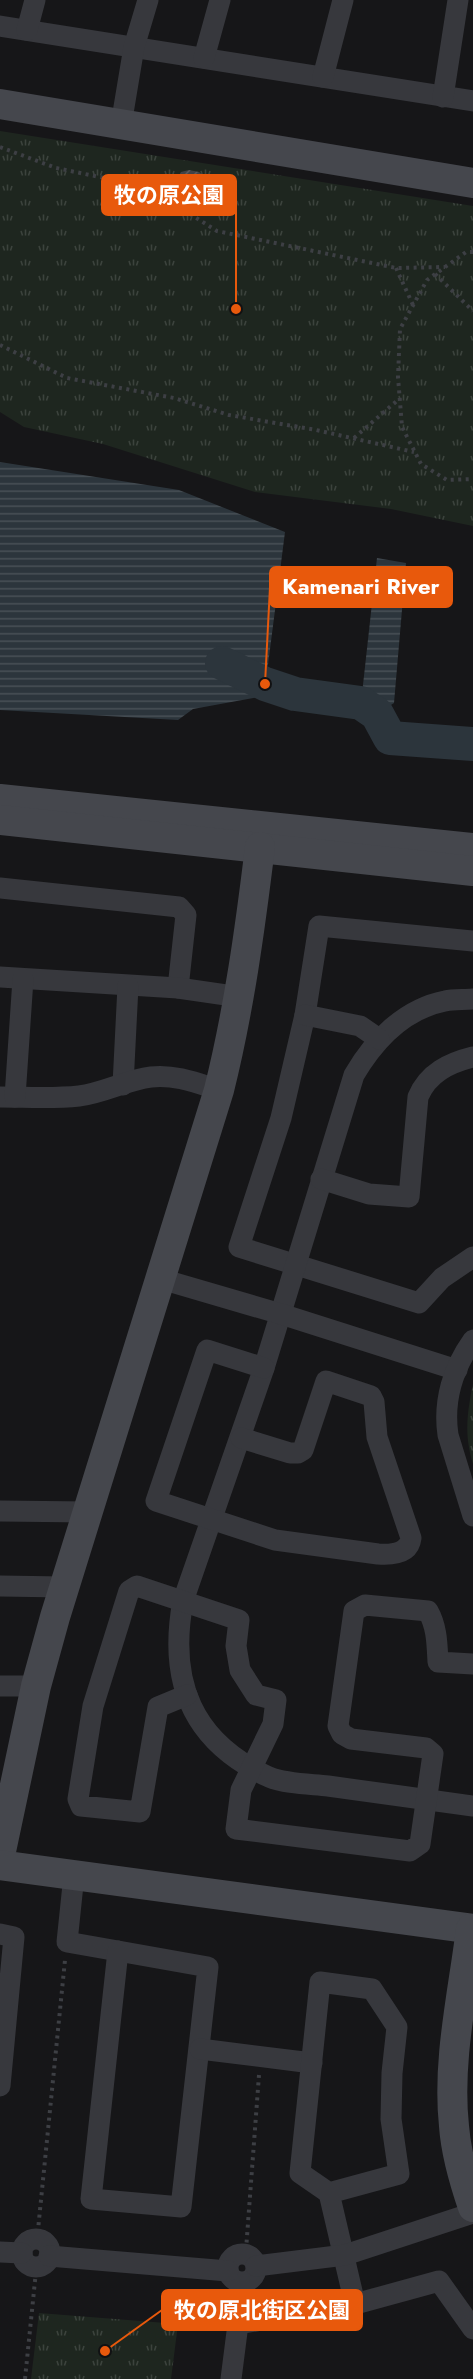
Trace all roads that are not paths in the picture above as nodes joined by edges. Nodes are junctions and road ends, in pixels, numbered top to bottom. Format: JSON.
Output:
{"nodes":[{"id":1,"x":35,"y":0,"type":"edge"},
{"id":2,"x":148,"y":0,"type":"edge"},
{"id":3,"x":220,"y":0,"type":"edge"},
{"id":4,"x":344,"y":0,"type":"edge"},
{"id":5,"x":458,"y":0,"type":"edge"},
{"id":6,"x":0,"y":26,"type":"edge"},
{"id":7,"x":27,"y":30,"type":"junction"},
{"id":8,"x":134,"y":47,"type":"junction"},
{"id":9,"x":204,"y":58,"type":"junction"},
{"id":10,"x":323,"y":77,"type":"junction"},
{"id":11,"x":443,"y":98,"type":"junction"},
{"id":12,"x":473,"y":101,"type":"edge"},
{"id":13,"x":0,"y":104,"type":"edge"},
{"id":14,"x":121,"y":125,"type":"junction"},
{"id":15,"x":473,"y":183,"type":"edge"},
{"id":16,"x":0,"y":799,"type":"edge"},
{"id":17,"x":0,"y":820,"type":"edge"},
{"id":18,"x":260,"y":847,"type":"junction"},
{"id":19,"x":473,"y":848,"type":"edge"},
{"id":20,"x":473,"y":871,"type":"edge"},
{"id":21,"x":0,"y":888,"type":"edge"},
{"id":22,"x":473,"y":940,"type":"edge"},
{"id":23,"x":0,"y":977,"type":"edge"},
{"id":24,"x":23,"y":979,"type":"junction"},
{"id":25,"x":128,"y":986,"type":"junction"},
{"id":26,"x":178,"y":988,"type":"junction"},
{"id":27,"x":240,"y":997,"type":"junction"},
{"id":28,"x":473,"y":999,"type":"edge"},
{"id":29,"x":305,"y":1015,"type":"junction"},
{"id":30,"x":379,"y":1039,"type":"junction"},
{"id":31,"x":473,"y":1057,"type":"edge"},
{"id":32,"x":123,"y":1084,"type":"junction"},
{"id":33,"x":219,"y":1090,"type":"junction"},
{"id":34,"x":7,"y":1097,"type":"edge"},
{"id":35,"x":321,"y":1179,"type":"junction"},
{"id":36,"x":473,"y":1257,"type":"edge"},
{"id":37,"x":297,"y":1264,"type":"junction"},
{"id":38,"x":161,"y":1279,"type":"junction"},
{"id":39,"x":281,"y":1314,"type":"junction"},
{"id":40,"x":473,"y":1340,"type":"edge"},
{"id":41,"x":264,"y":1368,"type":"junction"},
{"id":42,"x":457,"y":1370,"type":"junction"},
{"id":43,"x":241,"y":1438,"type":"junction"},
{"id":44,"x":0,"y":1511,"type":"edge"},
{"id":45,"x":88,"y":1512,"type":"junction"},
{"id":46,"x":473,"y":1516,"type":"edge"},
{"id":47,"x":211,"y":1520,"type":"junction"},
{"id":48,"x":0,"y":1586,"type":"edge"},
{"id":49,"x":64,"y":1587,"type":"junction"},
{"id":50,"x":183,"y":1601,"type":"junction"},
{"id":51,"x":473,"y":1664,"type":"edge"},
{"id":52,"x":0,"y":1686,"type":"edge"},
{"id":53,"x":36,"y":1686,"type":"junction"},
{"id":54,"x":187,"y":1695,"type":"junction"},
{"id":55,"x":253,"y":1768,"type":"junction"},
{"id":56,"x":427,"y":1799,"type":"junction"},
{"id":57,"x":473,"y":1806,"type":"edge"},
{"id":58,"x":0,"y":1856,"type":"edge"},
{"id":59,"x":0,"y":1865,"type":"edge"},
{"id":60,"x":74,"y":1875,"type":"junction"},
{"id":61,"x":472,"y":1925,"type":"edge"},
{"id":62,"x":0,"y":1934,"type":"edge"},
{"id":63,"x":118,"y":1952,"type":"junction"},
{"id":64,"x":200,"y":2049,"type":"junction"},
{"id":65,"x":312,"y":2063,"type":"junction"},
{"id":66,"x":0,"y":2086,"type":"edge"},
{"id":67,"x":329,"y":2193,"type":"junction"},
{"id":68,"x":473,"y":2207,"type":"edge"},
{"id":69,"x":473,"y":2213,"type":"edge"},
{"id":70,"x":0,"y":2252,"type":"edge"},
{"id":71,"x":345,"y":2255,"type":"junction"},
{"id":72,"x":355,"y":2304,"type":"junction"},
{"id":73,"x":473,"y":2329,"type":"edge"},
{"id":74,"x":231,"y":2379,"type":"edge"}],
"edges":[{"from":1,"to":7,"type":"street"},
{"from":2,"to":8,"type":"street"},
{"from":3,"to":9,"type":"street"},
{"from":4,"to":10,"type":"street"},
{"from":5,"to":11,"type":"street"},
{"from":6,"to":7,"type":"street"},
{"from":7,"to":8,"type":"street"},
{"from":8,"to":9,"type":"street"},
{"from":8,"to":14,"type":"street"},
{"from":9,"to":10,"type":"street"},
{"from":10,"to":11,"type":"street"},
{"from":11,"to":12,"type":"street"},
{"from":13,"to":14,"type":"street"},
{"from":14,"to":15,"type":"street"},
{"from":16,"to":19,"type":"street"},
{"from":17,"to":18,"type":"street"},
{"from":18,"to":20,"type":"street"},
{"from":18,"to":27,"type":"street"},
{"from":21,"to":26,"type":"street"},
{"from":22,"to":29,"type":"street"},
{"from":23,"to":24,"type":"street"},
{"from":24,"to":25,"type":"street"},
{"from":24,"to":34,"type":"street"},
{"from":25,"to":26,"type":"street"},
{"from":25,"to":32,"type":"street"},
{"from":26,"to":27,"type":"street"},
{"from":27,"to":33,"type":"street"},
{"from":28,"to":30,"type":"street"},
{"from":29,"to":30,"type":"street"},
{"from":29,"to":37,"type":"street"},
{"from":30,"to":35,"type":"street"},
{"from":31,"to":35,"type":"street"},
{"from":32,"to":33,"type":"street"},
{"from":32,"to":34,"type":"street"},
{"from":33,"to":38,"type":"street"},
{"from":35,"to":37,"type":"street"},
{"from":36,"to":37,"type":"street"},
{"from":37,"to":39,"type":"street"},
{"from":38,"to":39,"type":"street"},
{"from":38,"to":45,"type":"street"},
{"from":39,"to":41,"type":"street"},
{"from":39,"to":42,"type":"street"},
{"from":40,"to":42,"type":"street"},
{"from":41,"to":43,"type":"street"},
{"from":41,"to":47,"type":"street"},
{"from":42,"to":46,"type":"street"},
{"from":43,"to":47,"type":"street"},
{"from":43,"to":47,"type":"street"},
{"from":44,"to":45,"type":"street"},
{"from":45,"to":49,"type":"street"},
{"from":47,"to":50,"type":"street"},
{"from":48,"to":49,"type":"street"},
{"from":49,"to":53,"type":"street"},
{"from":50,"to":54,"type":"street"},
{"from":50,"to":54,"type":"street"},
{"from":50,"to":55,"type":"street"},
{"from":51,"to":56,"type":"street"},
{"from":52,"to":53,"type":"street"},
{"from":53,"to":58,"type":"street"},
{"from":54,"to":55,"type":"street"},
{"from":55,"to":56,"type":"street"},
{"from":55,"to":56,"type":"street"},
{"from":56,"to":57,"type":"street"},
{"from":59,"to":60,"type":"street"},
{"from":60,"to":61,"type":"street"},
{"from":60,"to":63,"type":"street"},
{"from":61,"to":68,"type":"street"},
{"from":62,"to":66,"type":"street"},
{"from":63,"to":64,"type":"street"},
{"from":63,"to":64,"type":"street"},
{"from":64,"to":65,"type":"street"},
{"from":65,"to":67,"type":"street"},
{"from":65,"to":67,"type":"street"},
{"from":67,"to":71,"type":"street"},
{"from":69,"to":71,"type":"street"},
{"from":70,"to":71,"type":"street"},
{"from":71,"to":72,"type":"street"},
{"from":72,"to":73,"type":"street"},
{"from":72,"to":74,"type":"street"}]}
